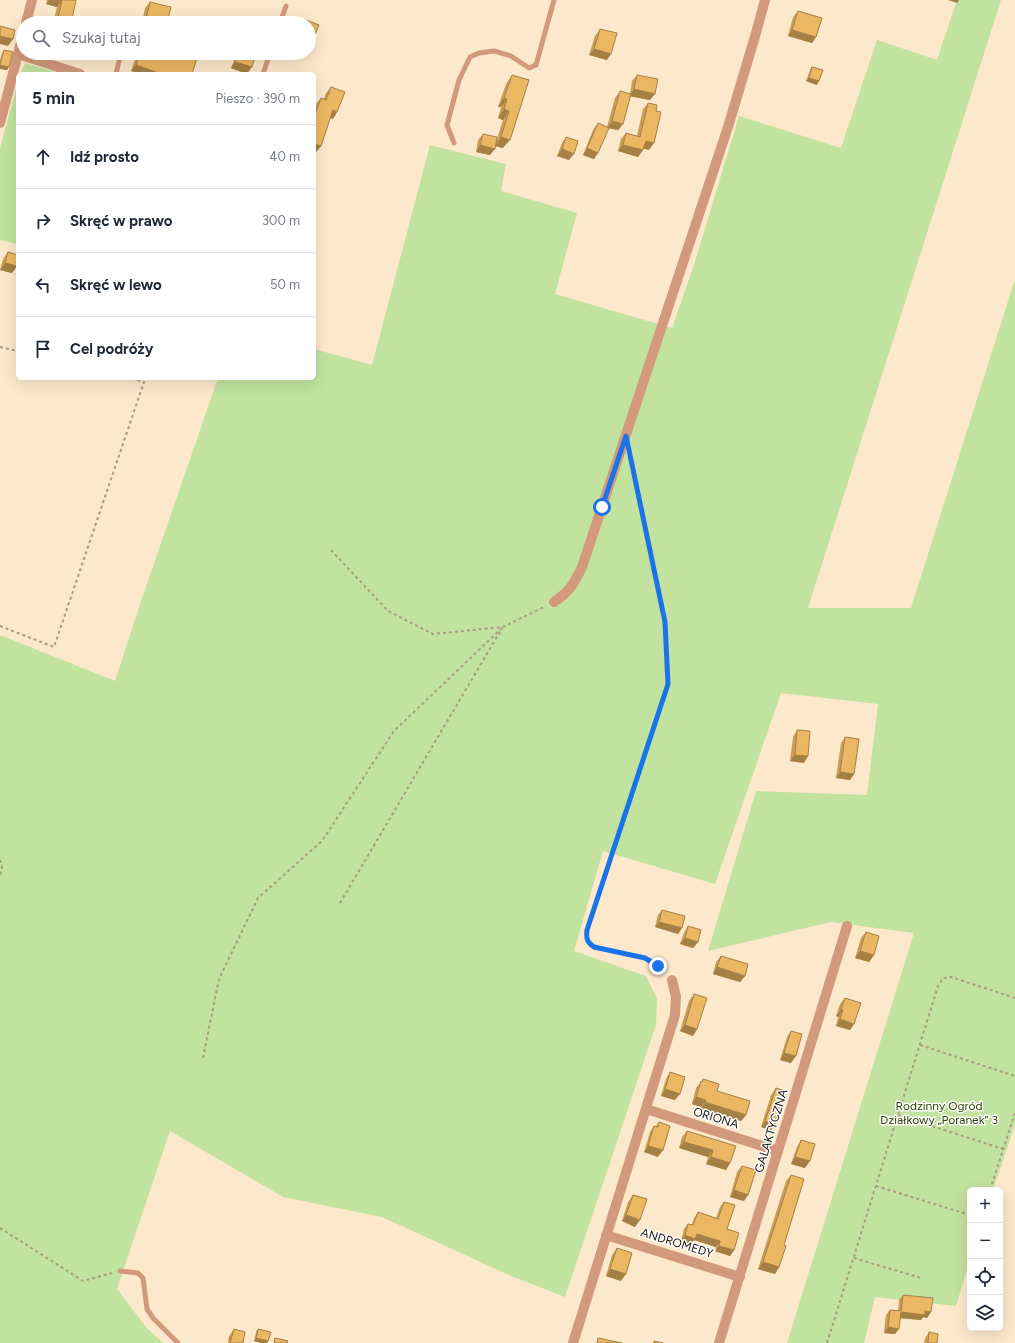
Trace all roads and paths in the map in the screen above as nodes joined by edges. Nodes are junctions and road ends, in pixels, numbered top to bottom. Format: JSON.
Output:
{"nodes":[{"id":1,"x":32,"y":0,"type":"edge"},
{"id":2,"x":554,"y":0,"type":"edge"},
{"id":3,"x":765,"y":0,"type":"edge"},
{"id":4,"x":286,"y":6,"type":"dead end"},
{"id":5,"x":28,"y":16,"type":"edge"},
{"id":6,"x":282,"y":16,"type":"edge"},
{"id":7,"x":16,"y":60,"type":"edge"},
{"id":8,"x":37,"y":60,"type":"edge"},
{"id":9,"x":119,"y":60,"type":"edge"},
{"id":10,"x":268,"y":60,"type":"edge"},
{"id":11,"x":74,"y":72,"type":"edge"},
{"id":12,"x":116,"y":72,"type":"edge"},
{"id":13,"x":264,"y":72,"type":"edge"},
{"id":14,"x":3,"y":99,"type":"edge"},
{"id":15,"x":0,"y":123,"type":"edge"},
{"id":16,"x":454,"y":143,"type":"dead end"},
{"id":17,"x":0,"y":347,"type":"edge"},
{"id":18,"x":16,"y":351,"type":"edge"},
{"id":19,"x":137,"y":380,"type":"edge"},
{"id":20,"x":626,"y":436,"type":"junction"},
{"id":21,"x":331,"y":550,"type":"dead end"},
{"id":22,"x":554,"y":602,"type":"joint"},
{"id":23,"x":0,"y":626,"type":"edge"},
{"id":24,"x":503,"y":627,"type":"junction"},
{"id":25,"x":0,"y":860,"type":"edge"},
{"id":26,"x":0,"y":876,"type":"edge"},
{"id":27,"x":340,"y":903,"type":"dead end"},
{"id":28,"x":847,"y":926,"type":"dead end"},
{"id":29,"x":669,"y":977,"type":"joint"},
{"id":30,"x":1015,"y":998,"type":"edge"},
{"id":31,"x":920,"y":1044,"type":"junction"},
{"id":32,"x":203,"y":1058,"type":"dead end"},
{"id":33,"x":1015,"y":1076,"type":"edge"},
{"id":34,"x":646,"y":1109,"type":"junction"},
{"id":35,"x":1015,"y":1113,"type":"edge"},
{"id":36,"x":898,"y":1114,"type":"junction"},
{"id":37,"x":1003,"y":1149,"type":"junction"},
{"id":38,"x":778,"y":1151,"type":"junction"},
{"id":39,"x":876,"y":1186,"type":"junction"},
{"id":40,"x":991,"y":1187,"type":"edge"},
{"id":41,"x":967,"y":1214,"type":"edge"},
{"id":42,"x":0,"y":1228,"type":"edge"},
{"id":43,"x":606,"y":1235,"type":"junction"},
{"id":44,"x":854,"y":1258,"type":"junction"},
{"id":45,"x":120,"y":1271,"type":"joint"},
{"id":46,"x":740,"y":1277,"type":"junction"},
{"id":47,"x":921,"y":1278,"type":"dead end"},
{"id":48,"x":178,"y":1343,"type":"edge"},
{"id":49,"x":573,"y":1343,"type":"edge"},
{"id":50,"x":719,"y":1343,"type":"edge"},
{"id":51,"x":827,"y":1343,"type":"edge"}],
"edges":[{"from":1,"to":5,"type":"street"},
{"from":2,"to":16,"type":"lane"},
{"from":3,"to":20,"type":"street"},
{"from":4,"to":6,"type":"lane"},
{"from":7,"to":14,"type":"street"},
{"from":8,"to":11,"type":"street"},
{"from":9,"to":12,"type":"lane"},
{"from":10,"to":13,"type":"lane"},
{"from":14,"to":15,"type":"street"},
{"from":17,"to":18,"type":"path"},
{"from":19,"to":23,"type":"path"},
{"from":20,"to":22,"type":"street"},
{"from":20,"to":29,"type":"path"},
{"from":21,"to":24,"type":"path"},
{"from":22,"to":24,"type":"path"},
{"from":24,"to":27,"type":"path"},
{"from":24,"to":32,"type":"path"},
{"from":25,"to":26,"type":"path"},
{"from":28,"to":38,"type":"street","name":"GALAKTYCZNA"},
{"from":29,"to":34,"type":"street"},
{"from":30,"to":31,"type":"path"},
{"from":31,"to":33,"type":"path"},
{"from":31,"to":36,"type":"path"},
{"from":34,"to":38,"type":"street","name":"ORIONA"},
{"from":34,"to":43,"type":"street"},
{"from":35,"to":37,"type":"path"},
{"from":36,"to":37,"type":"path"},
{"from":36,"to":39,"type":"path"},
{"from":37,"to":40,"type":"path"},
{"from":38,"to":46,"type":"street","name":"GALAKTYCZNA"},
{"from":39,"to":41,"type":"path"},
{"from":39,"to":44,"type":"path"},
{"from":42,"to":45,"type":"path"},
{"from":43,"to":46,"type":"street","name":"ANDROMEDY"},
{"from":43,"to":49,"type":"street"},
{"from":44,"to":47,"type":"path"},
{"from":44,"to":51,"type":"path"},
{"from":45,"to":48,"type":"lane"},
{"from":46,"to":50,"type":"street","name":"GALAKTYCZNA"}]}
